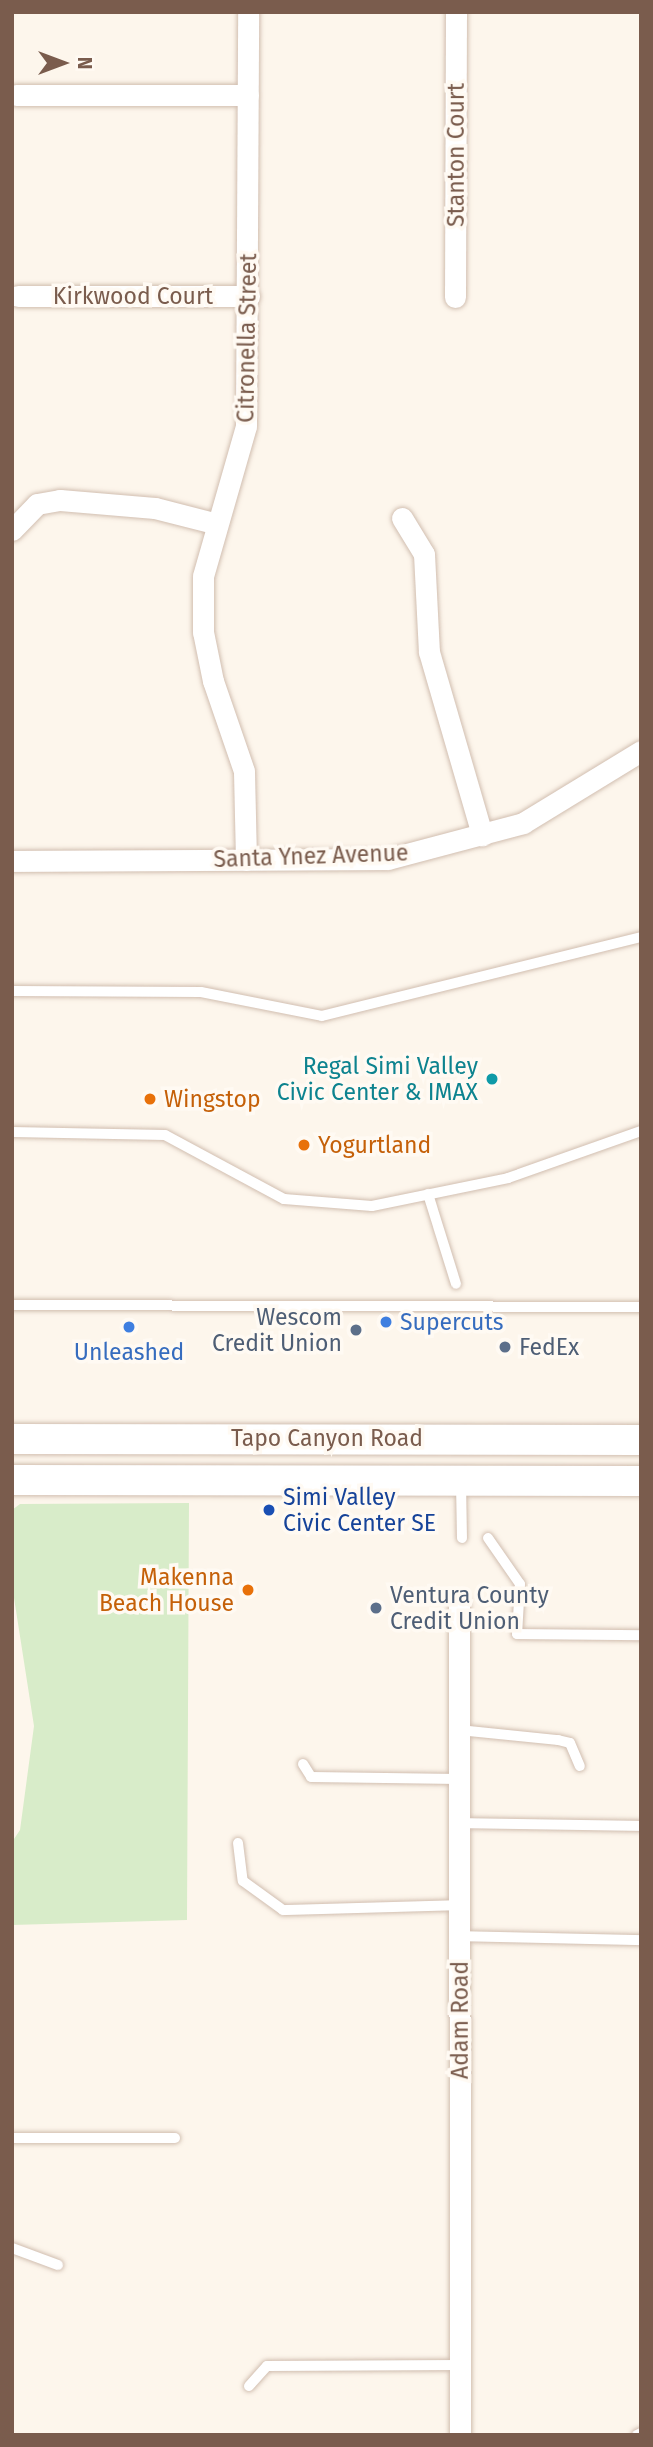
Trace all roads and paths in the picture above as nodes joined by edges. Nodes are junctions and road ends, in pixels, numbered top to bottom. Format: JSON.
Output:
{"nodes":[{"id":1,"x":248,"y":12,"type":"edge"},
{"id":2,"x":456,"y":12,"type":"edge"},
{"id":3,"x":16,"y":95,"type":"dead end"},
{"id":4,"x":248,"y":95,"type":"junction"},
{"id":5,"x":18,"y":296,"type":"dead end"},
{"id":6,"x":249,"y":296,"type":"junction"},
{"id":7,"x":456,"y":297,"type":"dead end"},
{"id":8,"x":402,"y":518,"type":"dead end"},
{"id":9,"x":214,"y":523,"type":"junction"},
{"id":10,"x":12,"y":530,"type":"edge"},
{"id":11,"x":641,"y":751,"type":"edge"},
{"id":12,"x":482,"y":835,"type":"junction"},
{"id":13,"x":246,"y":860,"type":"junction"},
{"id":14,"x":12,"y":861,"type":"edge"},
{"id":15,"x":641,"y":937,"type":"edge"},
{"id":16,"x":12,"y":991,"type":"edge"},
{"id":17,"x":641,"y":1131,"type":"edge"},
{"id":18,"x":12,"y":1132,"type":"edge"},
{"id":19,"x":428,"y":1194,"type":"junction"},
{"id":20,"x":456,"y":1284,"type":"dead end"},
{"id":21,"x":12,"y":1305,"type":"edge"},
{"id":22,"x":641,"y":1307,"type":"edge"},
{"id":23,"x":12,"y":1438,"type":"edge"},
{"id":24,"x":641,"y":1440,"type":"edge"},
{"id":25,"x":12,"y":1480,"type":"edge"},
{"id":26,"x":641,"y":1481,"type":"edge"},
{"id":27,"x":461,"y":1482,"type":"junction"},
{"id":28,"x":462,"y":1538,"type":"dead end"},
{"id":29,"x":488,"y":1538,"type":"dead end"},
{"id":30,"x":459,"y":1604,"type":"dead end"},
{"id":31,"x":641,"y":1635,"type":"edge"},
{"id":32,"x":459,"y":1730,"type":"junction"},
{"id":33,"x":303,"y":1764,"type":"dead end"},
{"id":34,"x":580,"y":1766,"type":"dead end"},
{"id":35,"x":459,"y":1779,"type":"junction"},
{"id":36,"x":459,"y":1823,"type":"junction"},
{"id":37,"x":641,"y":1826,"type":"edge"},
{"id":38,"x":238,"y":1843,"type":"dead end"},
{"id":39,"x":459,"y":1905,"type":"junction"},
{"id":40,"x":459,"y":1936,"type":"junction"},
{"id":41,"x":641,"y":1940,"type":"edge"},
{"id":42,"x":12,"y":2138,"type":"edge"},
{"id":43,"x":175,"y":2138,"type":"dead end"},
{"id":44,"x":12,"y":2248,"type":"edge"},
{"id":45,"x":58,"y":2266,"type":"dead end"},
{"id":46,"x":460,"y":2365,"type":"junction"},
{"id":47,"x":249,"y":2386,"type":"dead end"},
{"id":48,"x":460,"y":2435,"type":"edge"}],
"edges":[{"from":1,"to":4,"type":"street","name":"Citronella Street"},
{"from":2,"to":7,"type":"street","name":"Stanton Court"},
{"from":3,"to":4,"type":"street"},
{"from":4,"to":6,"type":"street","name":"Citronella Street"},
{"from":5,"to":6,"type":"street","name":"Kirkwood Court"},
{"from":6,"to":9,"type":"street","name":"Citronella Street"},
{"from":8,"to":12,"type":"street"},
{"from":9,"to":10,"type":"street"},
{"from":9,"to":13,"type":"street","name":"Citronella Street"},
{"from":11,"to":12,"type":"street","name":"Santa Ynez Avenue"},
{"from":12,"to":13,"type":"street","name":"Santa Ynez Avenue"},
{"from":13,"to":14,"type":"street","name":"Santa Ynez Avenue"},
{"from":15,"to":16,"type":"lane"},
{"from":17,"to":19,"type":"lane"},
{"from":18,"to":19,"type":"lane"},
{"from":19,"to":20,"type":"lane"},
{"from":21,"to":22,"type":"lane"},
{"from":23,"to":24,"type":"main road","name":"Tapo Canyon Road"},
{"from":25,"to":27,"type":"main road","name":"Tapo Canyon Road"},
{"from":26,"to":27,"type":"main road","name":"Tapo Canyon Road"},
{"from":27,"to":28,"type":"lane"},
{"from":29,"to":31,"type":"lane"},
{"from":30,"to":32,"type":"street","name":"Adam Road"},
{"from":32,"to":34,"type":"lane"},
{"from":32,"to":35,"type":"street","name":"Adam Road"},
{"from":33,"to":35,"type":"lane"},
{"from":35,"to":36,"type":"street","name":"Adam Road"},
{"from":36,"to":37,"type":"lane"},
{"from":36,"to":39,"type":"street","name":"Adam Road"},
{"from":38,"to":39,"type":"lane"},
{"from":39,"to":40,"type":"street","name":"Adam Road"},
{"from":40,"to":41,"type":"lane"},
{"from":40,"to":46,"type":"street","name":"Adam Road"},
{"from":42,"to":43,"type":"lane"},
{"from":44,"to":45,"type":"lane"},
{"from":46,"to":47,"type":"lane"},
{"from":46,"to":48,"type":"street","name":"Adam Road"}]}
